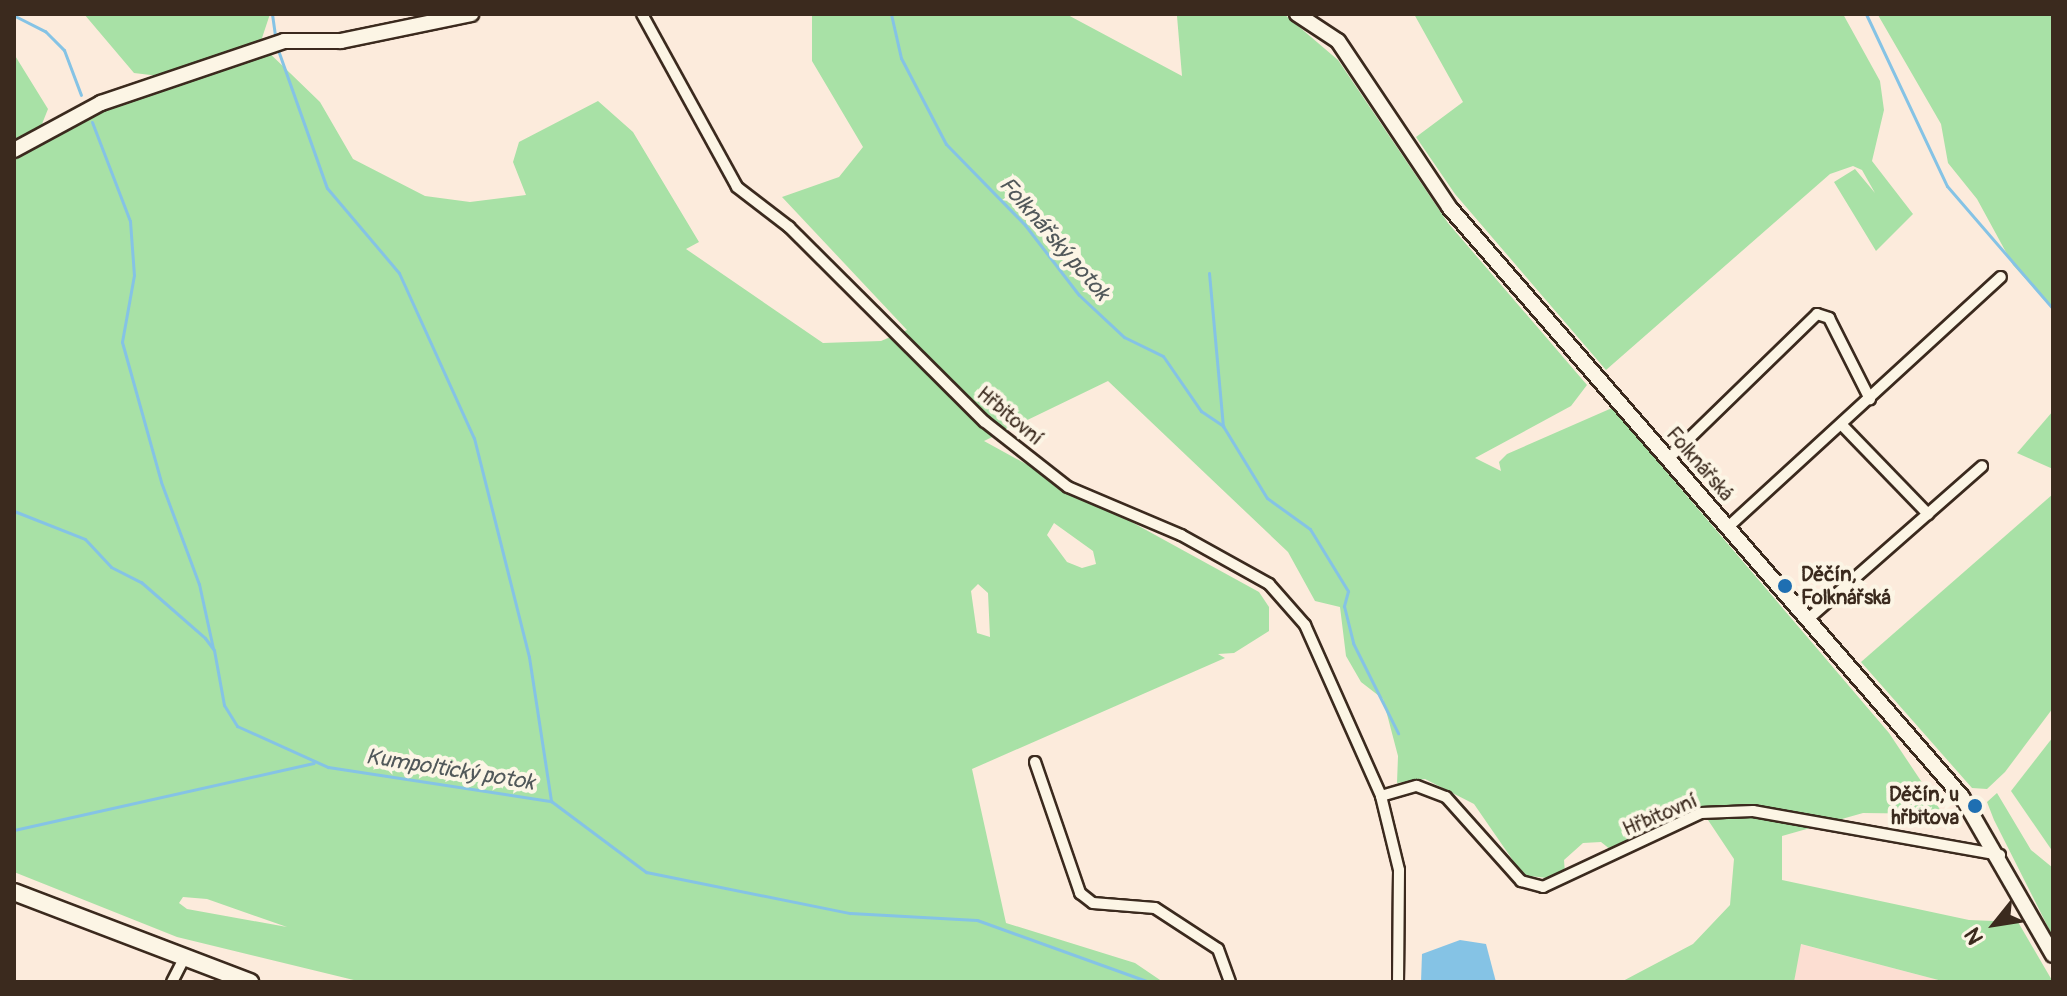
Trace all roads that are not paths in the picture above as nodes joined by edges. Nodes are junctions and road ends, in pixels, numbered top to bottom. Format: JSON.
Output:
{"nodes":[{"id":1,"x":471,"y":14,"type":"edge"},
{"id":2,"x":642,"y":14,"type":"edge"},
{"id":3,"x":1297,"y":14,"type":"edge"},
{"id":4,"x":14,"y":150,"type":"edge"},
{"id":5,"x":2001,"y":277,"type":"dead end"},
{"id":6,"x":1870,"y":399,"type":"junction"},
{"id":7,"x":1842,"y":425,"type":"junction"},
{"id":8,"x":1668,"y":459,"type":"junction"},
{"id":9,"x":1982,"y":466,"type":"dead end"},
{"id":10,"x":1928,"y":514,"type":"junction"},
{"id":11,"x":1728,"y":527,"type":"junction"},
{"id":12,"x":1807,"y":620,"type":"junction"},
{"id":13,"x":1035,"y":762,"type":"dead end"},
{"id":14,"x":1381,"y":796,"type":"junction"},
{"id":15,"x":2000,"y":855,"type":"junction"},
{"id":16,"x":14,"y":892,"type":"edge"},
{"id":17,"x":2053,"y":955,"type":"edge"},
{"id":18,"x":183,"y":960,"type":"junction"},
{"id":19,"x":172,"y":982,"type":"edge"},
{"id":20,"x":247,"y":982,"type":"edge"},
{"id":21,"x":1230,"y":982,"type":"edge"},
{"id":22,"x":1398,"y":982,"type":"edge"}],
"edges":[{"from":1,"to":4,"type":"street"},
{"from":2,"to":14,"type":"street","name":"Hřbitovní"},
{"from":3,"to":8,"type":"street","name":"Folknářská"},
{"from":5,"to":6,"type":"street"},
{"from":6,"to":7,"type":"street"},
{"from":6,"to":8,"type":"street"},
{"from":7,"to":10,"type":"street"},
{"from":7,"to":11,"type":"street"},
{"from":8,"to":11,"type":"street","name":"Folknářská"},
{"from":9,"to":10,"type":"street"},
{"from":10,"to":12,"type":"street"},
{"from":11,"to":12,"type":"street","name":"Folknářská"},
{"from":12,"to":15,"type":"street","name":"Folknářská"},
{"from":13,"to":21,"type":"street"},
{"from":14,"to":15,"type":"street","name":"Hřbitovní"},
{"from":14,"to":22,"type":"street","name":"Hřbitovní"},
{"from":15,"to":17,"type":"street","name":"Folknářská"},
{"from":16,"to":18,"type":"main road"},
{"from":18,"to":19,"type":"street"},
{"from":18,"to":20,"type":"main road"}]}
